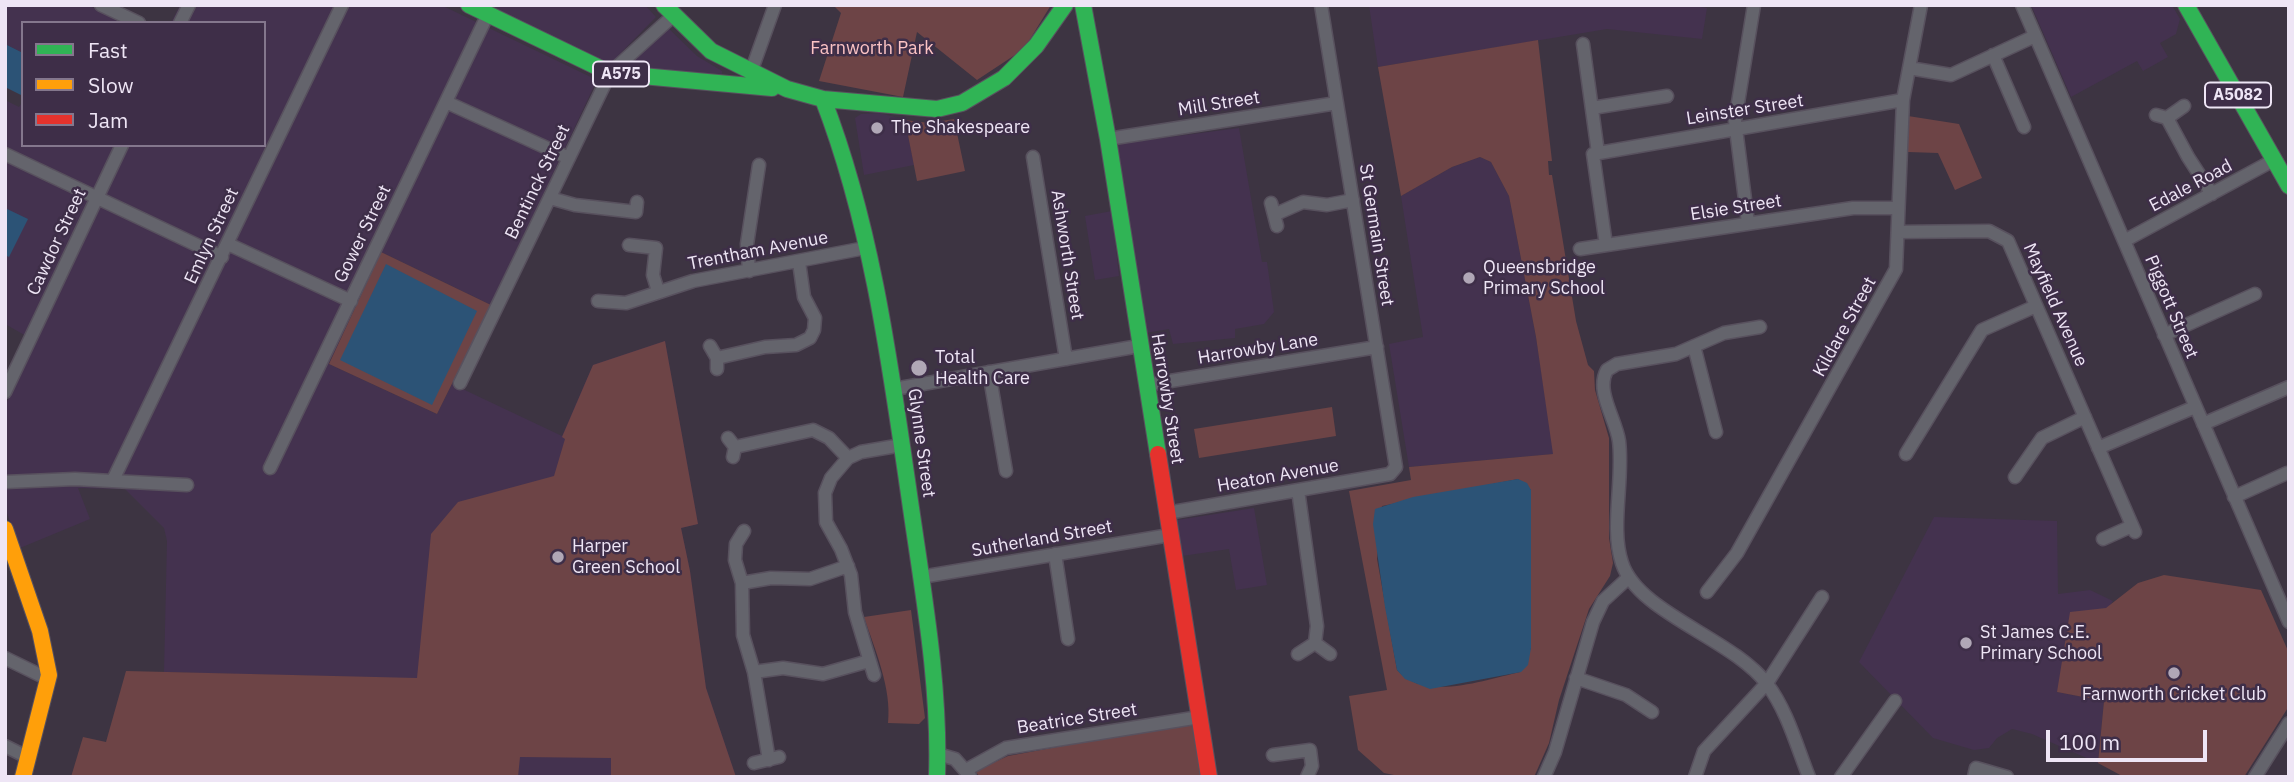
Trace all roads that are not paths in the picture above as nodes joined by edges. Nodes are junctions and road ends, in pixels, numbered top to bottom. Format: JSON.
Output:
{"nodes":[{"id":1,"x":101,"y":5,"type":"edge"},
{"id":2,"x":189,"y":5,"type":"edge"},
{"id":3,"x":342,"y":5,"type":"edge"},
{"id":4,"x":469,"y":5,"type":"edge"},
{"id":5,"x":775,"y":5,"type":"edge"},
{"id":6,"x":1083,"y":5,"type":"edge"},
{"id":7,"x":1321,"y":5,"type":"edge"},
{"id":8,"x":1754,"y":5,"type":"edge"},
{"id":9,"x":1921,"y":5,"type":"edge"},
{"id":10,"x":2022,"y":5,"type":"edge"},
{"id":11,"x":2186,"y":5,"type":"edge"},
{"id":12,"x":1064,"y":6,"type":"edge"},
{"id":13,"x":669,"y":10,"type":"edge"},
{"id":14,"x":488,"y":14,"type":"junction"},
{"id":15,"x":135,"y":21,"type":"edge"},
{"id":16,"x":181,"y":21,"type":"edge"},
{"id":17,"x":1087,"y":27,"type":"junction"},
{"id":18,"x":2035,"y":36,"type":"junction"},
{"id":19,"x":1583,"y":44,"type":"dead end"},
{"id":20,"x":1993,"y":55,"type":"junction"},
{"id":21,"x":1909,"y":68,"type":"junction"},
{"id":22,"x":752,"y":69,"type":"junction"},
{"id":23,"x":610,"y":73,"type":"junction"},
{"id":24,"x":787,"y":89,"type":"junction"},
{"id":25,"x":1667,"y":96,"type":"dead end"},
{"id":26,"x":822,"y":99,"type":"junction"},
{"id":27,"x":848,"y":100,"type":"junction"},
{"id":28,"x":1903,"y":100,"type":"junction"},
{"id":29,"x":446,"y":102,"type":"junction"},
{"id":30,"x":1337,"y":103,"type":"junction"},
{"id":31,"x":2184,"y":106,"type":"dead end"},
{"id":32,"x":1592,"y":108,"type":"junction"},
{"id":33,"x":2024,"y":127,"type":"dead end"},
{"id":34,"x":1735,"y":130,"type":"junction"},
{"id":35,"x":1108,"y":139,"type":"junction"},
{"id":36,"x":841,"y":141,"type":"junction"},
{"id":37,"x":121,"y":147,"type":"edge"},
{"id":38,"x":1595,"y":153,"type":"junction"},
{"id":39,"x":5,"y":154,"type":"edge"},
{"id":40,"x":1033,"y":157,"type":"dead end"},
{"id":41,"x":569,"y":158,"type":"junction"},
{"id":42,"x":2274,"y":160,"type":"junction"},
{"id":43,"x":759,"y":165,"type":"dead end"},
{"id":44,"x":2289,"y":186,"type":"edge"},
{"id":45,"x":2212,"y":194,"type":"junction"},
{"id":46,"x":97,"y":197,"type":"junction"},
{"id":47,"x":550,"y":198,"type":"junction"},
{"id":48,"x":1353,"y":201,"type":"junction"},
{"id":49,"x":637,"y":202,"type":"dead end"},
{"id":50,"x":1898,"y":208,"type":"junction"},
{"id":51,"x":1274,"y":214,"type":"dead end"},
{"id":52,"x":1748,"y":223,"type":"junction"},
{"id":53,"x":1898,"y":232,"type":"junction"},
{"id":54,"x":2124,"y":242,"type":"junction"},
{"id":55,"x":228,"y":243,"type":"junction"},
{"id":56,"x":629,"y":244,"type":"dead end"},
{"id":57,"x":1606,"y":245,"type":"junction"},
{"id":58,"x":865,"y":248,"type":"junction"},
{"id":59,"x":1580,"y":249,"type":"dead end"},
{"id":60,"x":222,"y":257,"type":"junction"},
{"id":61,"x":799,"y":262,"type":"junction"},
{"id":62,"x":750,"y":271,"type":"junction"},
{"id":63,"x":658,"y":291,"type":"junction"},
{"id":64,"x":2255,"y":295,"type":"dead end"},
{"id":65,"x":351,"y":301,"type":"junction"},
{"id":66,"x":597,"y":301,"type":"dead end"},
{"id":67,"x":2036,"y":306,"type":"junction"},
{"id":68,"x":1760,"y":327,"type":"dead end"},
{"id":69,"x":1742,"y":331,"type":"junction"},
{"id":70,"x":2164,"y":335,"type":"junction"},
{"id":71,"x":1745,"y":344,"type":"dead end"},
{"id":72,"x":709,"y":346,"type":"dead end"},
{"id":73,"x":1139,"y":346,"type":"junction"},
{"id":74,"x":1694,"y":346,"type":"junction"},
{"id":75,"x":1377,"y":347,"type":"junction"},
{"id":76,"x":1066,"y":359,"type":"junction"},
{"id":77,"x":989,"y":372,"type":"junction"},
{"id":78,"x":460,"y":383,"type":"dead end"},
{"id":79,"x":1146,"y":385,"type":"junction"},
{"id":80,"x":2289,"y":387,"type":"edge"},
{"id":81,"x":894,"y":389,"type":"junction"},
{"id":82,"x":5,"y":391,"type":"edge"},
{"id":83,"x":2196,"y":407,"type":"junction"},
{"id":84,"x":2085,"y":418,"type":"junction"},
{"id":85,"x":2203,"y":424,"type":"junction"},
{"id":86,"x":1716,"y":432,"type":"dead end"},
{"id":87,"x":902,"y":445,"type":"junction"},
{"id":88,"x":732,"y":447,"type":"dead end"},
{"id":89,"x":2098,"y":448,"type":"junction"},
{"id":90,"x":1913,"y":451,"type":"dead end"},
{"id":91,"x":848,"y":458,"type":"junction"},
{"id":92,"x":270,"y":468,"type":"dead end"},
{"id":93,"x":1006,"y":471,"type":"dead end"},
{"id":94,"x":1395,"y":471,"type":"joint"},
{"id":95,"x":2287,"y":473,"type":"edge"},
{"id":96,"x":2015,"y":477,"type":"dead end"},
{"id":97,"x":113,"y":480,"type":"junction"},
{"id":98,"x":5,"y":482,"type":"edge"},
{"id":99,"x":187,"y":485,"type":"dead end"},
{"id":100,"x":1298,"y":490,"type":"junction"},
{"id":101,"x":2234,"y":496,"type":"junction"},
{"id":102,"x":1167,"y":513,"type":"junction"},
{"id":103,"x":5,"y":529,"type":"edge"},
{"id":104,"x":744,"y":531,"type":"dead end"},
{"id":105,"x":1170,"y":535,"type":"junction"},
{"id":106,"x":2103,"y":539,"type":"dead end"},
{"id":107,"x":1055,"y":554,"type":"junction"},
{"id":108,"x":848,"y":566,"type":"junction"},
{"id":109,"x":920,"y":577,"type":"junction"},
{"id":110,"x":1628,"y":578,"type":"junction"},
{"id":111,"x":742,"y":583,"type":"junction"},
{"id":112,"x":1707,"y":592,"type":"dead end"},
{"id":113,"x":1822,"y":597,"type":"dead end"},
{"id":114,"x":2289,"y":622,"type":"edge"},
{"id":115,"x":1068,"y":639,"type":"dead end"},
{"id":116,"x":1315,"y":643,"type":"junction"},
{"id":117,"x":1298,"y":654,"type":"dead end"},
{"id":118,"x":1331,"y":654,"type":"dead end"},
{"id":119,"x":5,"y":658,"type":"edge"},
{"id":120,"x":869,"y":661,"type":"junction"},
{"id":121,"x":754,"y":672,"type":"junction"},
{"id":122,"x":874,"y":675,"type":"dead end"},
{"id":123,"x":1576,"y":678,"type":"junction"},
{"id":124,"x":48,"y":679,"type":"junction"},
{"id":125,"x":1767,"y":684,"type":"junction"},
{"id":126,"x":1895,"y":701,"type":"dead end"},
{"id":127,"x":1200,"y":717,"type":"junction"},
{"id":128,"x":1636,"y":719,"type":"dead end"},
{"id":129,"x":2289,"y":723,"type":"edge"},
{"id":130,"x":5,"y":746,"type":"edge"},
{"id":131,"x":939,"y":754,"type":"junction"},
{"id":132,"x":27,"y":757,"type":"junction"},
{"id":133,"x":754,"y":763,"type":"dead end"},
{"id":134,"x":1287,"y":768,"type":"dead end"},
{"id":135,"x":1975,"y":772,"type":"edge"},
{"id":136,"x":968,"y":773,"type":"edge"},
{"id":137,"x":23,"y":777,"type":"edge"},
{"id":138,"x":937,"y":777,"type":"edge"},
{"id":139,"x":1209,"y":777,"type":"edge"},
{"id":140,"x":1307,"y":777,"type":"edge"},
{"id":141,"x":1544,"y":777,"type":"edge"},
{"id":142,"x":1695,"y":777,"type":"edge"},
{"id":143,"x":1810,"y":777,"type":"edge"},
{"id":144,"x":1841,"y":777,"type":"edge"},
{"id":145,"x":2007,"y":777,"type":"edge"},
{"id":146,"x":2255,"y":777,"type":"edge"}],
"edges":[{"from":1,"to":15,"type":"street"},
{"from":2,"to":16,"type":"street"},
{"from":3,"to":55,"type":"street","name":"Emlyn Street"},
{"from":4,"to":14,"type":"main road","number":"A575"},
{"from":5,"to":22,"type":"street"},
{"from":6,"to":17,"type":"main road","name":"Harrowby Street"},
{"from":7,"to":30,"type":"street","name":"St Germain Street"},
{"from":8,"to":34,"type":"street"},
{"from":9,"to":21,"type":"street","name":"Kildare Street"},
{"from":10,"to":18,"type":"street","name":"Piggott Street"},
{"from":11,"to":42,"type":"main road","number":"A5082"},
{"from":12,"to":17,"type":"main road"},
{"from":12,"to":27,"type":"main road","number":"A575"},
{"from":13,"to":22,"type":"main road","number":"A575"},
{"from":13,"to":23,"type":"street","name":"Bentinck Street"},
{"from":14,"to":23,"type":"main road","number":"A575"},
{"from":14,"to":29,"type":"street","name":"Gower Street"},
{"from":17,"to":35,"type":"main road","name":"Harrowby Street"},
{"from":18,"to":20,"type":"street"},
{"from":18,"to":54,"type":"street","name":"Piggott Street"},
{"from":19,"to":32,"type":"street"},
{"from":20,"to":21,"type":"street"},
{"from":20,"to":33,"type":"street"},
{"from":21,"to":28,"type":"street","name":"Kildare Street"},
{"from":22,"to":24,"type":"main road","number":"A575"},
{"from":22,"to":27,"type":"main road","number":"A575"},
{"from":23,"to":24,"type":"main road","number":"A575"},
{"from":23,"to":41,"type":"street","name":"Bentinck Street"},
{"from":24,"to":26,"type":"main road","number":"A575"},
{"from":25,"to":32,"type":"street"},
{"from":26,"to":27,"type":"main road","number":"A575"},
{"from":26,"to":36,"type":"main road","name":"Glynne Street"},
{"from":27,"to":36,"type":"main road","name":"Glynne Street"},
{"from":28,"to":34,"type":"street","name":"Leinster Street"},
{"from":28,"to":50,"type":"street","name":"Kildare Street"},
{"from":29,"to":41,"type":"street"},
{"from":29,"to":65,"type":"street","name":"Gower Street"},
{"from":30,"to":35,"type":"street","name":"Mill Street"},
{"from":30,"to":48,"type":"street","name":"St Germain Street"},
{"from":31,"to":45,"type":"street"},
{"from":32,"to":38,"type":"street"},
{"from":34,"to":38,"type":"street","name":"Leinster Street"},
{"from":34,"to":52,"type":"street"},
{"from":35,"to":73,"type":"main road","name":"Harrowby Street"},
{"from":36,"to":58,"type":"main road","name":"Glynne Street"},
{"from":37,"to":46,"type":"street","name":"Cawdor Street"},
{"from":38,"to":57,"type":"street"},
{"from":39,"to":46,"type":"street"},
{"from":40,"to":76,"type":"street","name":"Ashworth Street"},
{"from":41,"to":47,"type":"street","name":"Bentinck Street"},
{"from":42,"to":44,"type":"main road","number":"A5082"},
{"from":42,"to":45,"type":"street","name":"Edale Road"},
{"from":43,"to":62,"type":"street"},
{"from":45,"to":54,"type":"street","name":"Edale Road"},
{"from":46,"to":60,"type":"street"},
{"from":46,"to":82,"type":"street","name":"Cawdor Street"},
{"from":47,"to":49,"type":"street"},
{"from":47,"to":78,"type":"street","name":"Bentinck Street"},
{"from":48,"to":51,"type":"street"},
{"from":48,"to":75,"type":"street","name":"St Germain Street"},
{"from":50,"to":52,"type":"street","name":"Elsie Street"},
{"from":50,"to":53,"type":"street","name":"Kildare Street"},
{"from":52,"to":57,"type":"street","name":"Elsie Street"},
{"from":53,"to":67,"type":"street","name":"Mayfield Avenue"},
{"from":53,"to":112,"type":"street","name":"Kildare Street"},
{"from":54,"to":70,"type":"street","name":"Piggott Street"},
{"from":55,"to":60,"type":"street","name":"Emlyn Street"},
{"from":55,"to":65,"type":"street"},
{"from":56,"to":63,"type":"street"},
{"from":57,"to":59,"type":"street","name":"Elsie Street"},
{"from":58,"to":61,"type":"street","name":"Trentham Avenue"},
{"from":58,"to":81,"type":"main road","name":"Glynne Street"},
{"from":60,"to":97,"type":"street","name":"Emlyn Street"},
{"from":61,"to":62,"type":"street","name":"Trentham Avenue"},
{"from":61,"to":72,"type":"street"},
{"from":62,"to":63,"type":"street","name":"Trentham Avenue"},
{"from":63,"to":66,"type":"street","name":"Trentham Avenue"},
{"from":64,"to":70,"type":"street"},
{"from":65,"to":92,"type":"street","name":"Gower Street"},
{"from":67,"to":84,"type":"street","name":"Mayfield Avenue"},
{"from":67,"to":90,"type":"street"},
{"from":68,"to":69,"type":"street"},
{"from":69,"to":71,"type":"street"},
{"from":69,"to":74,"type":"street"},
{"from":70,"to":83,"type":"street","name":"Piggott Street"},
{"from":73,"to":76,"type":"street"},
{"from":73,"to":79,"type":"main road","name":"Harrowby Street"},
{"from":74,"to":86,"type":"street"},
{"from":74,"to":110,"type":"street"},
{"from":75,"to":79,"type":"street","name":"Harrowby Lane"},
{"from":75,"to":94,"type":"street","name":"St Germain Street"},
{"from":76,"to":77,"type":"street"},
{"from":77,"to":81,"type":"street"},
{"from":77,"to":93,"type":"street"},
{"from":79,"to":102,"type":"main road","name":"Harrowby Street"},
{"from":80,"to":85,"type":"street"},
{"from":81,"to":87,"type":"main road","name":"Glynne Street"},
{"from":83,"to":85,"type":"street","name":"Piggott Street"},
{"from":83,"to":89,"type":"street"},
{"from":84,"to":89,"type":"street","name":"Mayfield Avenue"},
{"from":84,"to":96,"type":"street"},
{"from":85,"to":101,"type":"street","name":"Piggott Street"},
{"from":87,"to":91,"type":"street"},
{"from":87,"to":109,"type":"main road","name":"Glynne Street"},
{"from":88,"to":91,"type":"street"},
{"from":89,"to":106,"type":"street","name":"Mayfield Avenue"},
{"from":91,"to":108,"type":"street"},
{"from":94,"to":100,"type":"street","name":"Heaton Avenue"},
{"from":95,"to":101,"type":"street"},
{"from":97,"to":98,"type":"street"},
{"from":97,"to":99,"type":"street"},
{"from":100,"to":102,"type":"street","name":"Heaton Avenue"},
{"from":100,"to":116,"type":"street"},
{"from":101,"to":114,"type":"street","name":"Piggott Street"},
{"from":102,"to":105,"type":"main road","name":"Harrowby Street"},
{"from":103,"to":124,"type":"main road"},
{"from":104,"to":111,"type":"street"},
{"from":105,"to":107,"type":"street","name":"Sutherland Street"},
{"from":105,"to":127,"type":"main road","name":"Harrowby Street"},
{"from":107,"to":109,"type":"street","name":"Sutherland Street"},
{"from":107,"to":115,"type":"street"},
{"from":108,"to":111,"type":"street"},
{"from":108,"to":120,"type":"street"},
{"from":109,"to":131,"type":"main road","name":"Glynne Street"},
{"from":110,"to":123,"type":"street"},
{"from":110,"to":125,"type":"street"},
{"from":111,"to":121,"type":"street"},
{"from":113,"to":125,"type":"street"},
{"from":116,"to":117,"type":"street"},
{"from":116,"to":118,"type":"street"},
{"from":119,"to":124,"type":"street"},
{"from":120,"to":121,"type":"street"},
{"from":120,"to":122,"type":"street"},
{"from":121,"to":133,"type":"street"},
{"from":123,"to":128,"type":"street"},
{"from":123,"to":141,"type":"street"},
{"from":124,"to":132,"type":"main road"},
{"from":125,"to":142,"type":"street"},
{"from":125,"to":143,"type":"street"},
{"from":126,"to":144,"type":"street"},
{"from":127,"to":136,"type":"street","name":"Beatrice Street"},
{"from":127,"to":139,"type":"main road","name":"Harrowby Street"},
{"from":129,"to":146,"type":"street"},
{"from":130,"to":132,"type":"street"},
{"from":131,"to":136,"type":"street"},
{"from":131,"to":138,"type":"main road","name":"Glynne Street"},
{"from":132,"to":137,"type":"main road"},
{"from":134,"to":140,"type":"street"},
{"from":135,"to":145,"type":"street"}]}
